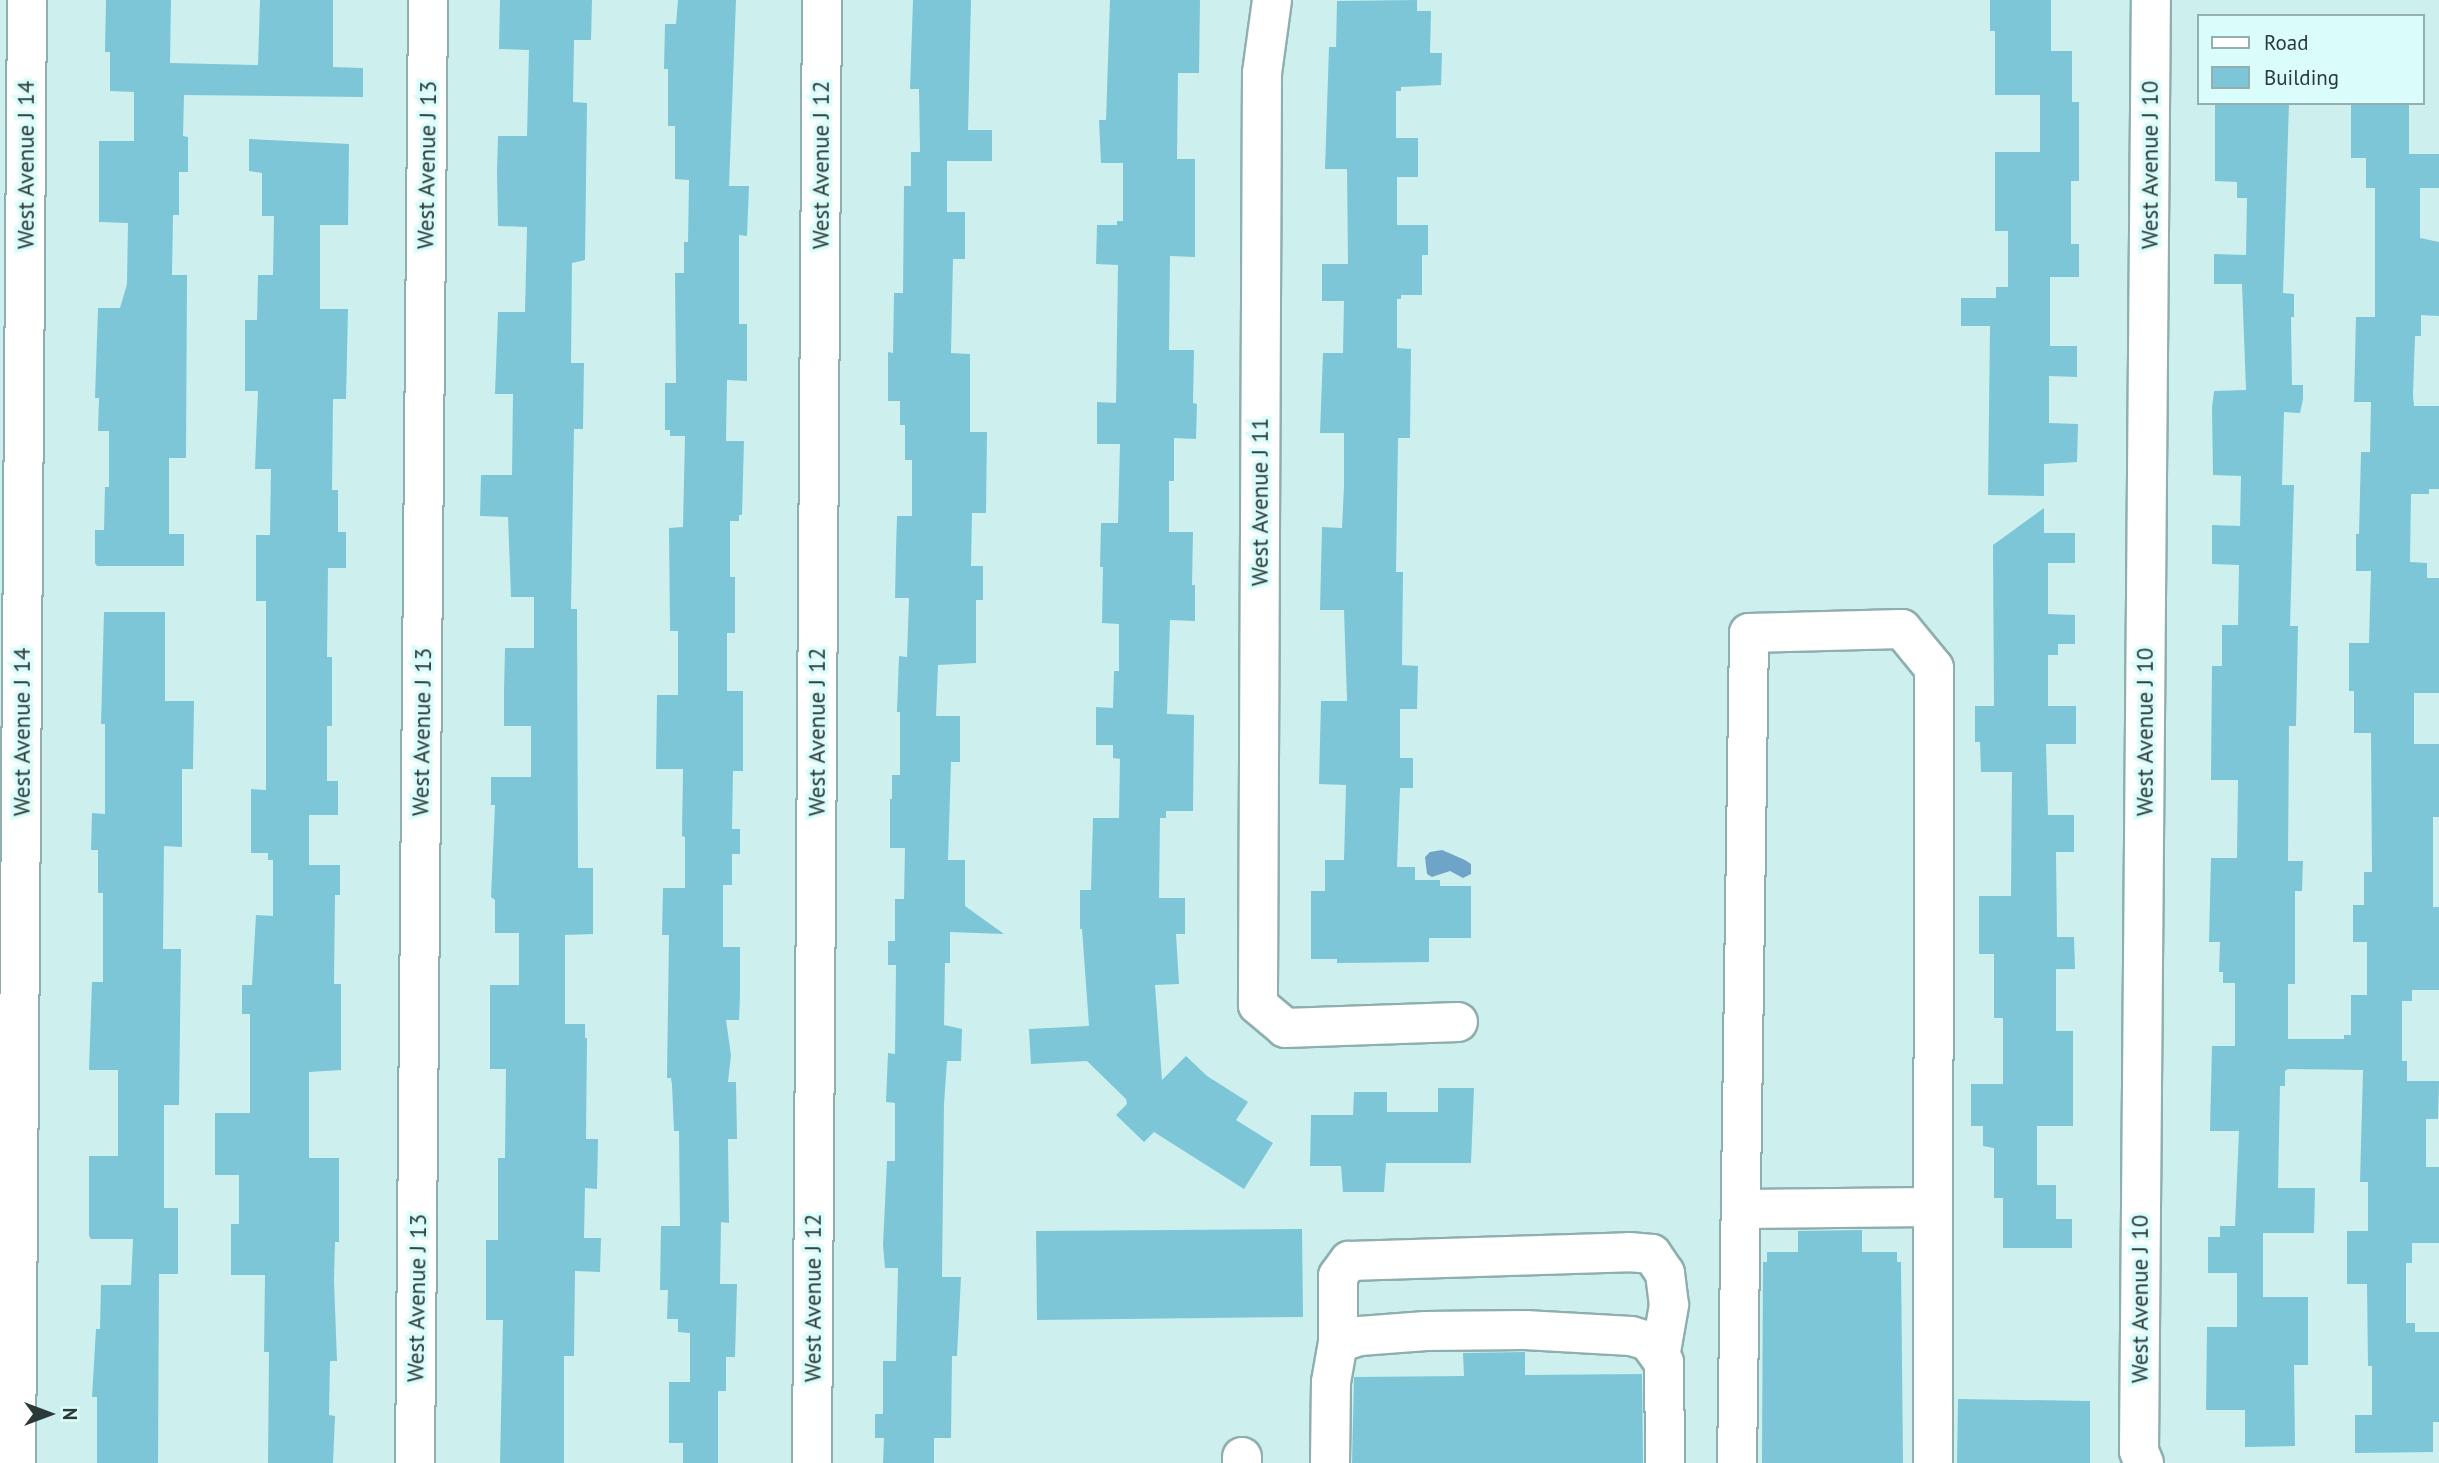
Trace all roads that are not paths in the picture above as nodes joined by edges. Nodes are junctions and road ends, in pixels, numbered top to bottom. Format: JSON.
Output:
{"nodes":[{"id":1,"x":27,"y":0,"type":"edge"},
{"id":2,"x":428,"y":0,"type":"edge"},
{"id":3,"x":822,"y":0,"type":"edge"},
{"id":4,"x":1272,"y":0,"type":"edge"},
{"id":5,"x":2151,"y":0,"type":"edge"},
{"id":6,"x":1458,"y":1022,"type":"dead end"},
{"id":7,"x":1933,"y":1207,"type":"junction"},
{"id":8,"x":1741,"y":1209,"type":"junction"},
{"id":9,"x":1338,"y":1343,"type":"junction"},
{"id":10,"x":1660,"y":1357,"type":"junction"},
{"id":11,"x":16,"y":1463,"type":"edge"},
{"id":12,"x":415,"y":1463,"type":"edge"},
{"id":13,"x":812,"y":1463,"type":"edge"},
{"id":14,"x":1330,"y":1463,"type":"edge"},
{"id":15,"x":1665,"y":1463,"type":"edge"},
{"id":16,"x":1737,"y":1463,"type":"edge"},
{"id":17,"x":1933,"y":1463,"type":"edge"},
{"id":18,"x":2144,"y":1463,"type":"edge"}],
"edges":[{"from":1,"to":11,"type":"street","name":"West Avenue J 14"},
{"from":2,"to":12,"type":"street","name":"West Avenue J 13"},
{"from":3,"to":13,"type":"street","name":"West Avenue J 12"},
{"from":4,"to":6,"type":"street","name":"West Avenue J 11"},
{"from":5,"to":18,"type":"street","name":"West Avenue J 10"},
{"from":7,"to":8,"type":"street"},
{"from":7,"to":8,"type":"street"},
{"from":7,"to":17,"type":"street"},
{"from":8,"to":16,"type":"street"},
{"from":9,"to":10,"type":"street"},
{"from":9,"to":10,"type":"street"},
{"from":9,"to":14,"type":"street"},
{"from":10,"to":15,"type":"street"}]}
